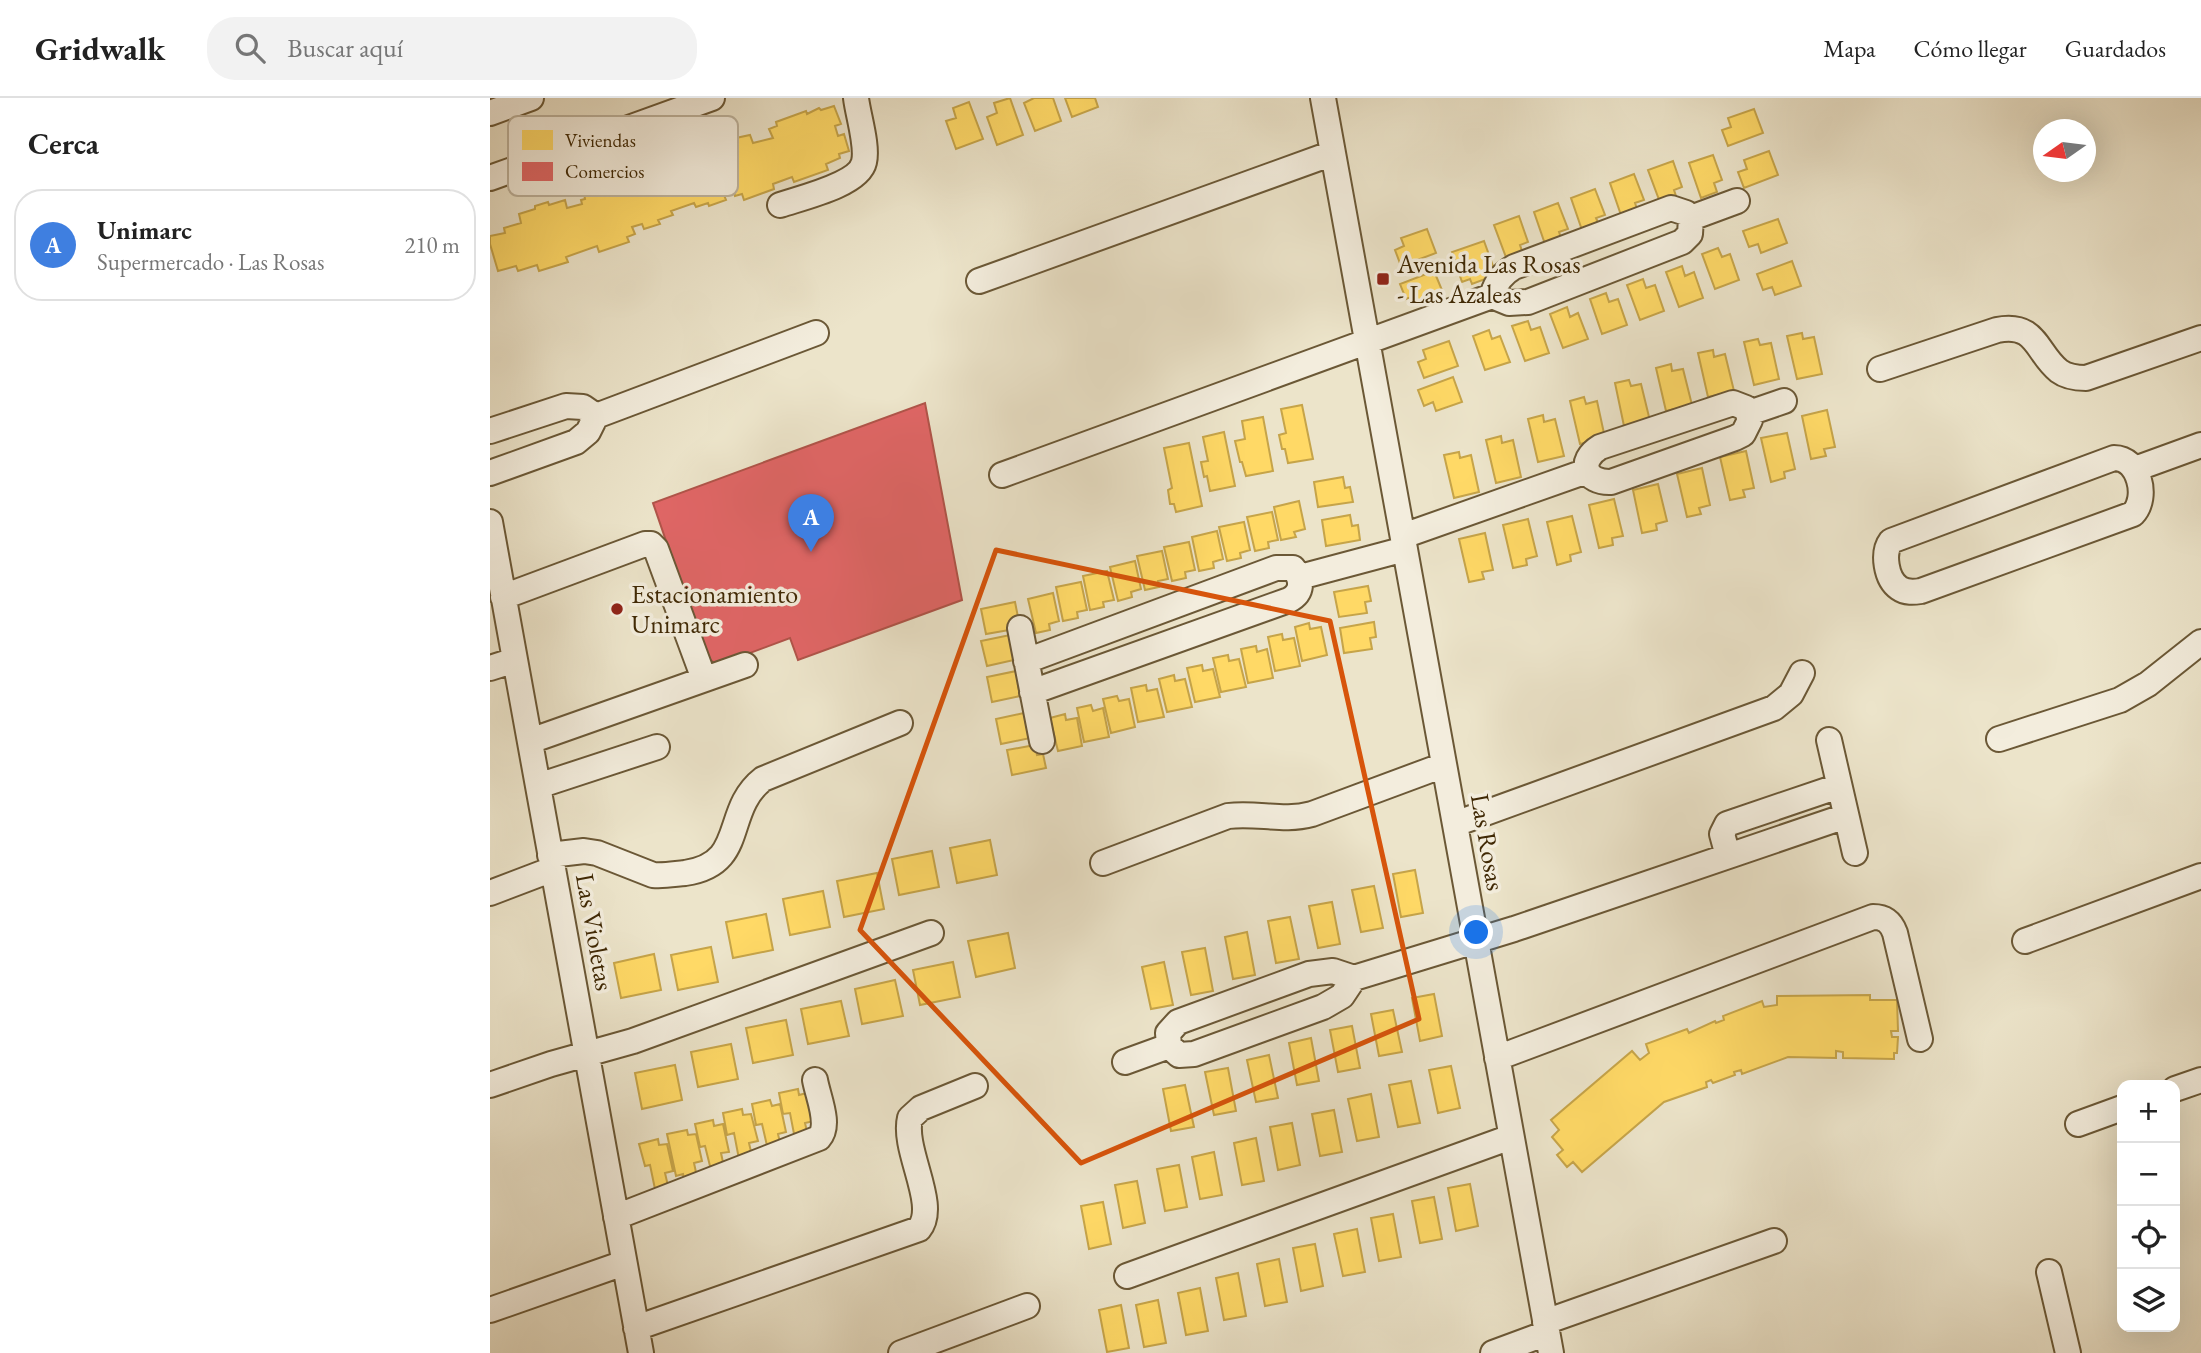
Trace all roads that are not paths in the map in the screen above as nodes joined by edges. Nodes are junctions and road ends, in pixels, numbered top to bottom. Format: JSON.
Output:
{"nodes":[{"id":1,"x":531,"y":98,"type":"edge"},
{"id":2,"x":712,"y":98,"type":"edge"},
{"id":3,"x":856,"y":98,"type":"edge"},
{"id":4,"x":1323,"y":98,"type":"edge"},
{"id":5,"x":490,"y":113,"type":"edge"},
{"id":6,"x":662,"y":116,"type":"edge"},
{"id":7,"x":1333,"y":153,"type":"junction"},
{"id":8,"x":508,"y":172,"type":"edge"},
{"id":9,"x":490,"y":178,"type":"edge"},
{"id":10,"x":1737,"y":201,"type":"dead end"},
{"id":11,"x":780,"y":205,"type":"dead end"},
{"id":12,"x":1691,"y":218,"type":"junction"},
{"id":13,"x":979,"y":281,"type":"dead end"},
{"id":14,"x":1492,"y":296,"type":"junction"},
{"id":15,"x":816,"y":333,"type":"dead end"},
{"id":16,"x":2201,"y":338,"type":"edge"},
{"id":17,"x":1367,"y":342,"type":"junction"},
{"id":18,"x":1880,"y":369,"type":"dead end"},
{"id":19,"x":1784,"y":401,"type":"dead end"},
{"id":20,"x":1749,"y":413,"type":"junction"},
{"id":21,"x":596,"y":416,"type":"junction"},
{"id":22,"x":490,"y":431,"type":"edge"},
{"id":23,"x":2201,"y":445,"type":"edge"},
{"id":24,"x":2135,"y":469,"type":"junction"},
{"id":25,"x":1587,"y":471,"type":"junction"},
{"id":26,"x":490,"y":472,"type":"edge"},
{"id":27,"x":1002,"y":475,"type":"dead end"},
{"id":28,"x":490,"y":522,"type":"edge"},
{"id":29,"x":1404,"y":543,"type":"junction"},
{"id":30,"x":1300,"y":577,"type":"junction"},
{"id":31,"x":503,"y":597,"type":"junction"},
{"id":32,"x":1020,"y":628,"type":"dead end"},
{"id":33,"x":2201,"y":642,"type":"edge"},
{"id":34,"x":515,"y":660,"type":"junction"},
{"id":35,"x":1026,"y":661,"type":"junction"},
{"id":36,"x":745,"y":665,"type":"dead end"},
{"id":37,"x":490,"y":668,"type":"edge"},
{"id":38,"x":1802,"y":673,"type":"dead end"},
{"id":39,"x":704,"y":679,"type":"junction"},
{"id":40,"x":1032,"y":692,"type":"junction"},
{"id":41,"x":900,"y":723,"type":"dead end"},
{"id":42,"x":1999,"y":739,"type":"dead end"},
{"id":43,"x":1829,"y":740,"type":"dead end"},
{"id":44,"x":530,"y":741,"type":"junction"},
{"id":45,"x":1042,"y":741,"type":"dead end"},
{"id":46,"x":657,"y":747,"type":"dead end"},
{"id":47,"x":1444,"y":765,"type":"junction"},
{"id":48,"x":538,"y":786,"type":"junction"},
{"id":49,"x":1839,"y":786,"type":"junction"},
{"id":50,"x":1846,"y":816,"type":"junction"},
{"id":51,"x":1455,"y":824,"type":"junction"},
{"id":52,"x":1855,"y":853,"type":"dead end"},
{"id":53,"x":1728,"y":856,"type":"junction"},
{"id":54,"x":552,"y":862,"type":"junction"},
{"id":55,"x":1103,"y":863,"type":"dead end"},
{"id":56,"x":2201,"y":876,"type":"edge"},
{"id":57,"x":490,"y":893,"type":"edge"},
{"id":58,"x":931,"y":933,"type":"dead end"},
{"id":59,"x":1476,"y":940,"type":"junction"},
{"id":60,"x":2025,"y":941,"type":"dead end"},
{"id":61,"x":1354,"y":978,"type":"junction"},
{"id":62,"x":1920,"y":1039,"type":"dead end"},
{"id":63,"x":1169,"y":1046,"type":"junction"},
{"id":64,"x":586,"y":1054,"type":"junction"},
{"id":65,"x":1497,"y":1058,"type":"junction"},
{"id":66,"x":1125,"y":1062,"type":"dead end"},
{"id":67,"x":815,"y":1080,"type":"dead end"},
{"id":68,"x":2201,"y":1080,"type":"edge"},
{"id":69,"x":490,"y":1085,"type":"edge"},
{"id":70,"x":975,"y":1086,"type":"dead end"},
{"id":71,"x":2180,"y":1088,"type":"edge"},
{"id":72,"x":2117,"y":1110,"type":"edge"},
{"id":73,"x":2078,"y":1124,"type":"dead end"},
{"id":74,"x":1511,"y":1137,"type":"junction"},
{"id":75,"x":616,"y":1217,"type":"junction"},
{"id":76,"x":1774,"y":1241,"type":"dead end"},
{"id":77,"x":624,"y":1263,"type":"junction"},
{"id":78,"x":2049,"y":1272,"type":"dead end"},
{"id":79,"x":1127,"y":1276,"type":"dead end"},
{"id":80,"x":1027,"y":1306,"type":"dead end"},
{"id":81,"x":490,"y":1310,"type":"edge"},
{"id":82,"x":636,"y":1328,"type":"junction"},
{"id":83,"x":1548,"y":1336,"type":"edge"},
{"id":84,"x":641,"y":1353,"type":"edge"},
{"id":85,"x":901,"y":1353,"type":"edge"},
{"id":86,"x":1493,"y":1353,"type":"edge"},
{"id":87,"x":2068,"y":1353,"type":"edge"}],
"edges":[{"from":1,"to":5,"type":"street"},
{"from":2,"to":6,"type":"street"},
{"from":3,"to":11,"type":"street"},
{"from":4,"to":7,"type":"street","name":"Las Rosas"},
{"from":7,"to":13,"type":"street"},
{"from":7,"to":17,"type":"street","name":"Las Rosas"},
{"from":8,"to":9,"type":"street"},
{"from":10,"to":12,"type":"street"},
{"from":12,"to":14,"type":"street"},
{"from":12,"to":14,"type":"street"},
{"from":14,"to":17,"type":"street"},
{"from":15,"to":21,"type":"street"},
{"from":16,"to":18,"type":"street"},
{"from":17,"to":27,"type":"street"},
{"from":17,"to":29,"type":"street","name":"Las Rosas"},
{"from":19,"to":20,"type":"street"},
{"from":20,"to":25,"type":"street"},
{"from":20,"to":25,"type":"street"},
{"from":21,"to":22,"type":"street"},
{"from":21,"to":26,"type":"street"},
{"from":23,"to":24,"type":"street"},
{"from":24,"to":24,"type":"street"},
{"from":25,"to":29,"type":"street"},
{"from":28,"to":31,"type":"street","name":"Las Violetas"},
{"from":29,"to":30,"type":"street"},
{"from":29,"to":47,"type":"street","name":"Las Rosas"},
{"from":30,"to":35,"type":"street"},
{"from":30,"to":40,"type":"street"},
{"from":31,"to":34,"type":"street","name":"Las Violetas"},
{"from":31,"to":39,"type":"street"},
{"from":32,"to":35,"type":"street"},
{"from":33,"to":42,"type":"street"},
{"from":34,"to":37,"type":"street"},
{"from":34,"to":44,"type":"street","name":"Las Violetas"},
{"from":35,"to":40,"type":"street"},
{"from":36,"to":39,"type":"street"},
{"from":38,"to":51,"type":"street"},
{"from":39,"to":44,"type":"street"},
{"from":40,"to":45,"type":"street"},
{"from":41,"to":54,"type":"street"},
{"from":43,"to":49,"type":"street"},
{"from":44,"to":48,"type":"street","name":"Las Violetas"},
{"from":46,"to":48,"type":"street"},
{"from":47,"to":51,"type":"street","name":"Las Rosas"},
{"from":47,"to":55,"type":"street"},
{"from":48,"to":54,"type":"street","name":"Las Violetas"},
{"from":49,"to":50,"type":"street"},
{"from":49,"to":53,"type":"street"},
{"from":50,"to":52,"type":"street"},
{"from":50,"to":53,"type":"street"},
{"from":51,"to":59,"type":"street","name":"Las Rosas"},
{"from":53,"to":59,"type":"street"},
{"from":54,"to":57,"type":"street"},
{"from":54,"to":64,"type":"street","name":"Las Violetas"},
{"from":56,"to":60,"type":"street"},
{"from":58,"to":64,"type":"street"},
{"from":59,"to":61,"type":"street"},
{"from":59,"to":65,"type":"street","name":"Las Rosas"},
{"from":61,"to":63,"type":"street"},
{"from":61,"to":63,"type":"street"},
{"from":62,"to":65,"type":"street"},
{"from":63,"to":66,"type":"street"},
{"from":64,"to":69,"type":"street"},
{"from":64,"to":75,"type":"street","name":"Las Violetas"},
{"from":65,"to":74,"type":"street","name":"Las Rosas"},
{"from":67,"to":75,"type":"street"},
{"from":68,"to":71,"type":"street"},
{"from":70,"to":82,"type":"street"},
{"from":72,"to":73,"type":"street"},
{"from":74,"to":79,"type":"street"},
{"from":74,"to":83,"type":"street","name":"Las Rosas"},
{"from":75,"to":77,"type":"street","name":"Las Violetas"},
{"from":76,"to":83,"type":"street"},
{"from":77,"to":81,"type":"street"},
{"from":77,"to":82,"type":"street","name":"Las Violetas"},
{"from":78,"to":87,"type":"street"},
{"from":80,"to":85,"type":"street"},
{"from":82,"to":84,"type":"street","name":"Las Violetas"},
{"from":83,"to":86,"type":"street"}]}
